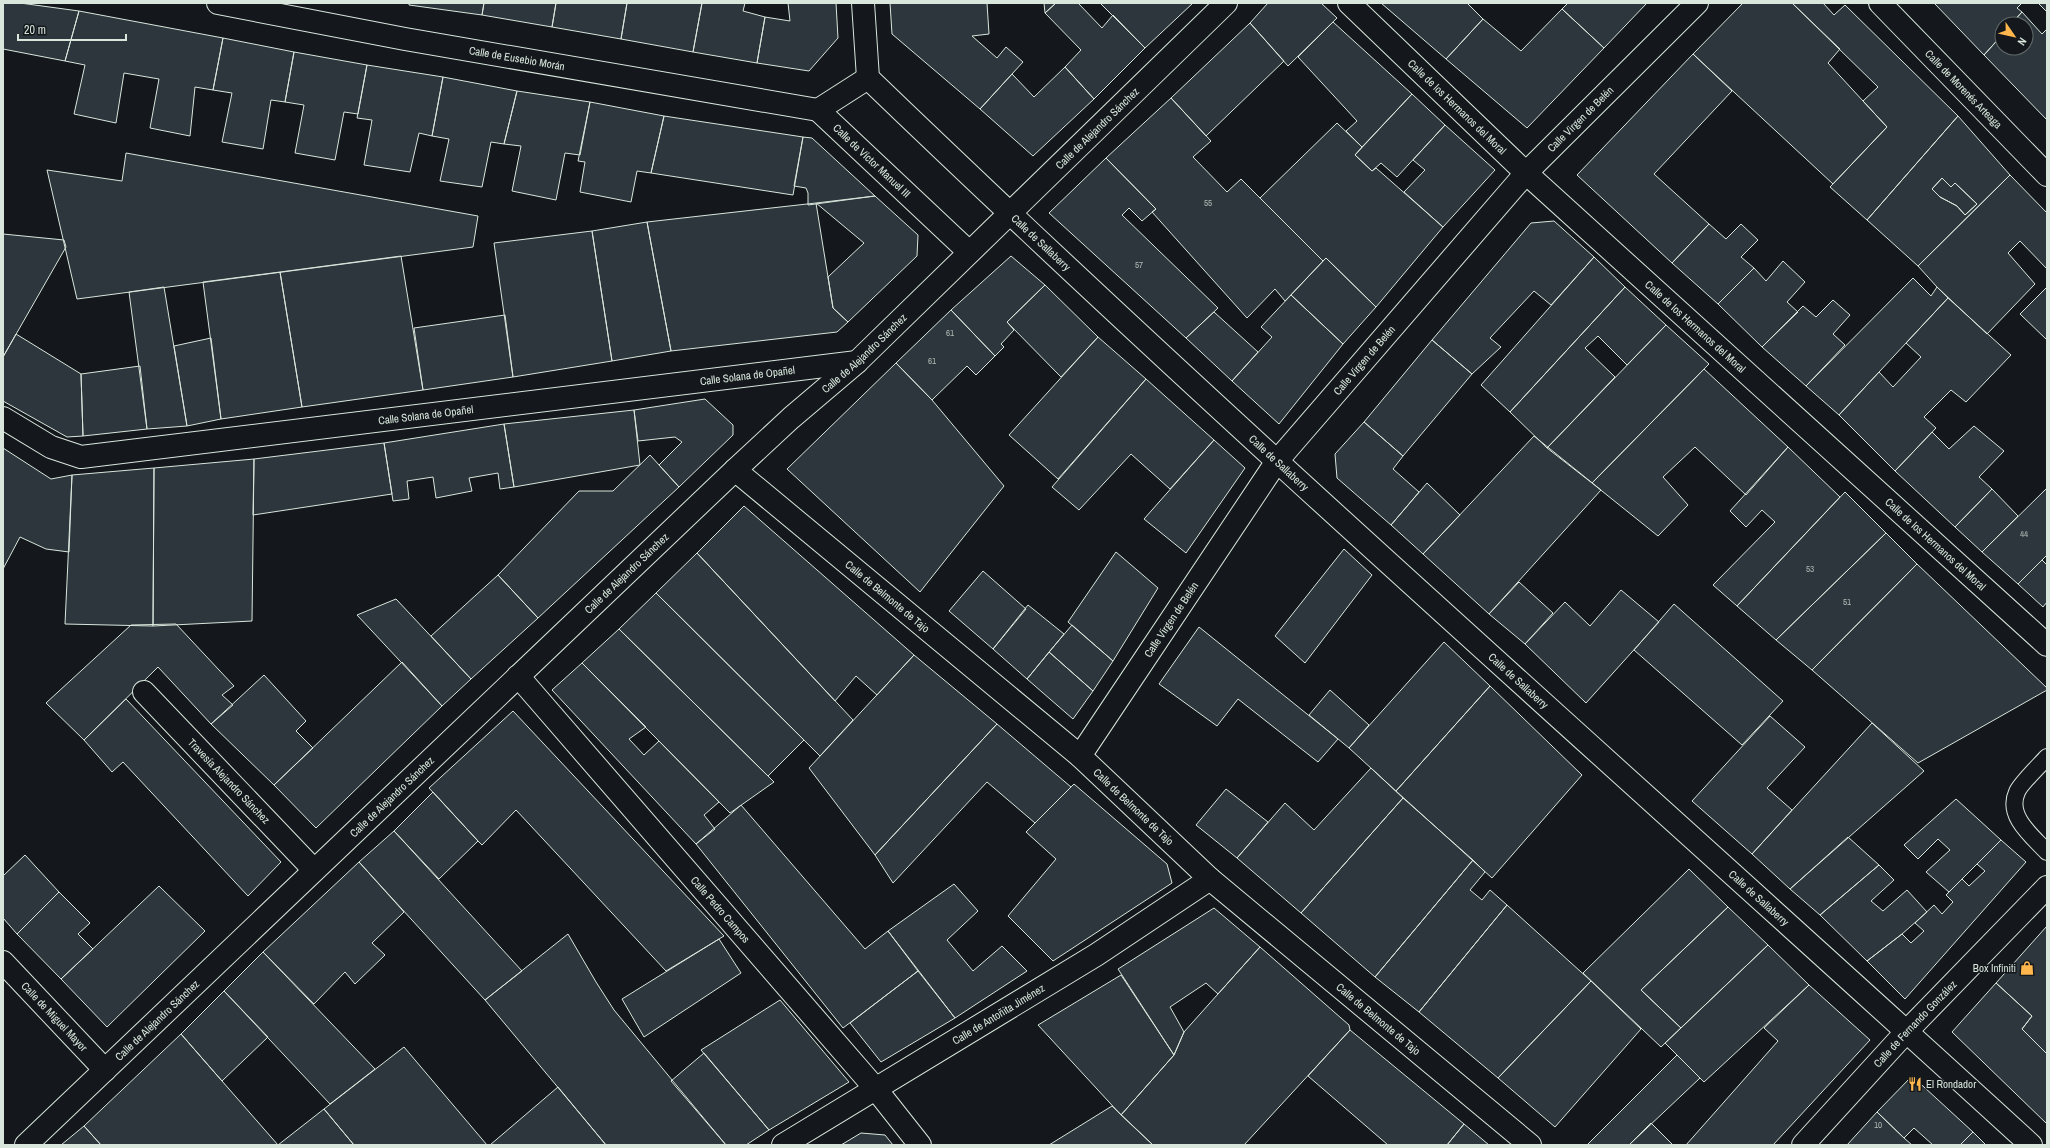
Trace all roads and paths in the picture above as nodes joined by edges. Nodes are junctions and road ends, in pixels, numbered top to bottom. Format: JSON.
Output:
{"nodes":[{"id":1,"x":218,"y":3,"type":"edge"},
{"id":2,"x":862,"y":3,"type":"edge"},
{"id":3,"x":1226,"y":3,"type":"edge"},
{"id":4,"x":1349,"y":3,"type":"edge"},
{"id":5,"x":1697,"y":3,"type":"edge"},
{"id":6,"x":1880,"y":3,"type":"edge"},
{"id":7,"x":868,"y":78,"type":"junction"},
{"id":8,"x":818,"y":110,"type":"junction"},
{"id":9,"x":1526,"y":173,"type":"junction"},
{"id":10,"x":2047,"y":175,"type":"edge"},
{"id":11,"x":1008,"y":213,"type":"junction"},
{"id":12,"x":969,"y":252,"type":"junction"},
{"id":13,"x":857,"y":362,"type":"junction"},
{"id":14,"x":3,"y":418,"type":"edge"},
{"id":15,"x":1277,"y":461,"type":"junction"},
{"id":16,"x":735,"y":470,"type":"junction"},
{"id":17,"x":2047,"y":645,"type":"edge"},
{"id":18,"x":518,"y":676,"type":"junction"},
{"id":19,"x":144,"y":692,"type":"dead end"},
{"id":20,"x":1080,"y":756,"type":"junction"},
{"id":21,"x":2047,"y":757,"type":"edge"},
{"id":22,"x":2047,"y":852,"type":"edge"},
{"id":23,"x":314,"y":870,"type":"junction"},
{"id":24,"x":1210,"y":879,"type":"junction"},
{"id":25,"x":2047,"y":888,"type":"edge"},
{"id":26,"x":3,"y":962,"type":"edge"},
{"id":27,"x":1907,"y":1031,"type":"junction"},
{"id":28,"x":105,"y":1070,"type":"junction"},
{"id":29,"x":875,"y":1088,"type":"junction"},
{"id":30,"x":26,"y":1145,"type":"edge"},
{"id":31,"x":783,"y":1145,"type":"edge"},
{"id":32,"x":920,"y":1145,"type":"edge"},
{"id":33,"x":1530,"y":1145,"type":"edge"},
{"id":34,"x":1802,"y":1145,"type":"edge"},
{"id":35,"x":2031,"y":1145,"type":"edge"}],
"edges":[{"from":1,"to":8,"type":"street","name":"Calle de Eusebio Morán"},
{"from":2,"to":7,"type":"street"},
{"from":3,"to":11,"type":"street","name":"Calle de Alejandro Sánchez"},
{"from":4,"to":9,"type":"street","name":"Calle de los Hermanos del Moral"},
{"from":5,"to":9,"type":"street","name":"Calle Virgen de Belén"},
{"from":6,"to":10,"type":"street","name":"Calle de Morenés Arteaga"},
{"from":7,"to":8,"type":"street"},
{"from":7,"to":11,"type":"street"},
{"from":8,"to":12,"type":"street","name":"Calle de Víctor Manuel III"},
{"from":9,"to":15,"type":"street","name":"Calle Virgen de Belén"},
{"from":9,"to":17,"type":"street","name":"Calle de los Hermanos del Moral"},
{"from":11,"to":12,"type":"street","name":"Calle de Alejandro Sánchez"},
{"from":11,"to":15,"type":"street","name":"Calle de Sallaberry"},
{"from":12,"to":13,"type":"street","name":"Calle de Alejandro Sánchez"},
{"from":13,"to":14,"type":"street","name":"Calle Solana de Opañel"},
{"from":13,"to":16,"type":"street","name":"Calle de Alejandro Sánchez"},
{"from":15,"to":20,"type":"street","name":"Calle Virgen de Belén"},
{"from":15,"to":27,"type":"street","name":"Calle de Sallaberry"},
{"from":16,"to":18,"type":"street","name":"Calle de Alejandro Sánchez"},
{"from":16,"to":20,"type":"street","name":"Calle de Belmonte de Tajo"},
{"from":18,"to":23,"type":"street","name":"Calle de Alejandro Sánchez"},
{"from":18,"to":29,"type":"street","name":"Calle Pedro Campos"},
{"from":19,"to":23,"type":"street","name":"Travesía Alejandro Sánchez"},
{"from":20,"to":24,"type":"street","name":"Calle de Belmonte de Tajo"},
{"from":21,"to":22,"type":"lane"},
{"from":23,"to":28,"type":"street","name":"Calle de Alejandro Sánchez"},
{"from":24,"to":29,"type":"street","name":"Calle de Antoñita Jiménez"},
{"from":24,"to":33,"type":"street","name":"Calle de Belmonte de Tajo"},
{"from":25,"to":27,"type":"street","name":"Calle de Fernando González"},
{"from":26,"to":28,"type":"street","name":"Calle de Miguel Mayor"},
{"from":27,"to":34,"type":"street","name":"Calle de Fernando González"},
{"from":27,"to":35,"type":"street","name":"Calle de Sallaberry"},
{"from":28,"to":30,"type":"street","name":"Calle de Alejandro Sánchez"},
{"from":29,"to":31,"type":"street","name":"Calle de Antoñita Jiménez"},
{"from":29,"to":32,"type":"street","name":"Calle Pedro Campos"}]}
